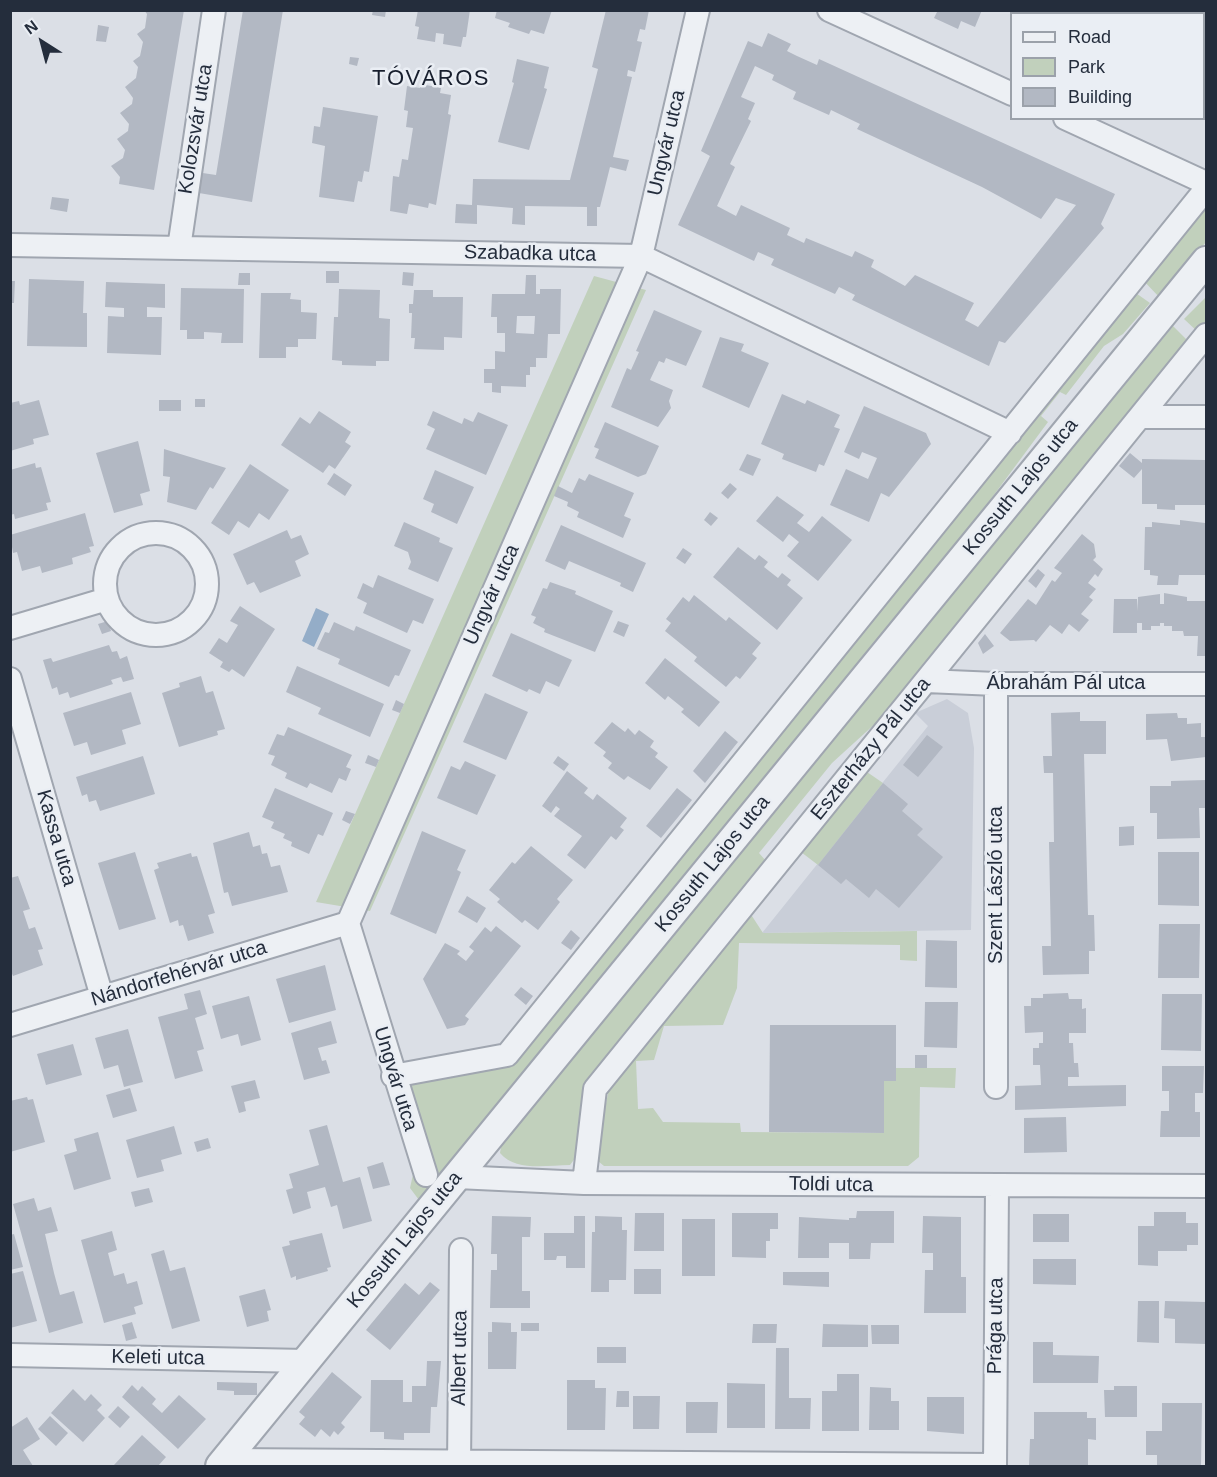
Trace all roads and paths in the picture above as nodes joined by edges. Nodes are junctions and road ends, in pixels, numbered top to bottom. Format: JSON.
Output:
{"nodes":[{"id":1,"x":214,"y":10,"type":"edge"},
{"id":2,"x":698,"y":10,"type":"edge"},
{"id":3,"x":829,"y":10,"type":"edge"},
{"id":4,"x":1010,"y":94,"type":"edge"},
{"id":5,"x":1069,"y":120,"type":"edge"},
{"id":6,"x":1206,"y":183,"type":"edge"},
{"id":7,"x":1206,"y":189,"type":"edge"},
{"id":8,"x":10,"y":245,"type":"edge"},
{"id":9,"x":179,"y":248,"type":"junction"},
{"id":10,"x":641,"y":256,"type":"junction"},
{"id":11,"x":1206,"y":261,"type":"edge"},
{"id":12,"x":1206,"y":335,"type":"edge"},
{"id":13,"x":1140,"y":417,"type":"junction"},
{"id":14,"x":1206,"y":417,"type":"edge"},
{"id":15,"x":1010,"y":432,"type":"junction"},
{"id":16,"x":107,"y":599,"type":"junction"},
{"id":17,"x":10,"y":628,"type":"edge"},
{"id":18,"x":10,"y":679,"type":"edge"},
{"id":19,"x":926,"y":681,"type":"junction"},
{"id":20,"x":996,"y":684,"type":"junction"},
{"id":21,"x":1206,"y":684,"type":"edge"},
{"id":22,"x":348,"y":923,"type":"junction"},
{"id":23,"x":102,"y":997,"type":"junction"},
{"id":24,"x":10,"y":1025,"type":"edge"},
{"id":25,"x":393,"y":1076,"type":"junction"},
{"id":26,"x":996,"y":1087,"type":"dead end"},
{"id":27,"x":426,"y":1175,"type":"dead end"},
{"id":28,"x":456,"y":1177,"type":"junction"},
{"id":29,"x":584,"y":1183,"type":"junction"},
{"id":30,"x":997,"y":1186,"type":"junction"},
{"id":31,"x":1206,"y":1186,"type":"edge"},
{"id":32,"x":461,"y":1250,"type":"dead end"},
{"id":33,"x":10,"y":1354,"type":"edge"},
{"id":34,"x":306,"y":1361,"type":"junction"},
{"id":35,"x":222,"y":1463,"type":"edge"},
{"id":36,"x":459,"y":1464,"type":"edge"},
{"id":37,"x":995,"y":1466,"type":"edge"}],
"edges":[{"from":1,"to":9,"type":"street","name":"Kolozsvár utca"},
{"from":2,"to":10,"type":"street","name":"Ungvár utca"},
{"from":3,"to":4,"type":"street"},
{"from":5,"to":6,"type":"street"},
{"from":7,"to":15,"type":"street","name":"Kossuth Lajos utca"},
{"from":8,"to":9,"type":"street","name":"Szabadka utca"},
{"from":9,"to":10,"type":"street","name":"Szabadka utca"},
{"from":10,"to":15,"type":"street","name":"Szabadka utca"},
{"from":10,"to":22,"type":"street","name":"Ungvár utca"},
{"from":11,"to":28,"type":"street","name":"Kossuth Lajos utca"},
{"from":12,"to":13,"type":"street","name":"Eszterházy Pál utca"},
{"from":13,"to":14,"type":"street"},
{"from":13,"to":19,"type":"street","name":"Eszterházy Pál utca"},
{"from":15,"to":25,"type":"street","name":"Kossuth Lajos utca"},
{"from":16,"to":16,"type":"street"},
{"from":16,"to":17,"type":"street"},
{"from":18,"to":23,"type":"street","name":"Kassa utca"},
{"from":19,"to":20,"type":"street","name":"Ábrahám Pál utca"},
{"from":19,"to":29,"type":"street","name":"Eszterházy Pál utca"},
{"from":20,"to":21,"type":"street","name":"Ábrahám Pál utca"},
{"from":20,"to":26,"type":"street","name":"Szent László utca"},
{"from":22,"to":23,"type":"street","name":"Nándorfehérvár utca"},
{"from":22,"to":25,"type":"street","name":"Ungvár utca"},
{"from":23,"to":24,"type":"street","name":"Nándorfehérvár utca"},
{"from":25,"to":27,"type":"street","name":"Ungvár utca"},
{"from":28,"to":29,"type":"street","name":"Toldi utca"},
{"from":28,"to":34,"type":"street","name":"Kossuth Lajos utca"},
{"from":29,"to":30,"type":"street","name":"Toldi utca"},
{"from":30,"to":31,"type":"street","name":"Toldi utca"},
{"from":30,"to":37,"type":"street","name":"Prága utca"},
{"from":32,"to":36,"type":"street","name":"Albert utca"},
{"from":33,"to":34,"type":"street","name":"Keleti utca"},
{"from":34,"to":35,"type":"street","name":"Kossuth Lajos utca"},
{"from":35,"to":36,"type":"street"},
{"from":36,"to":37,"type":"street"}]}
